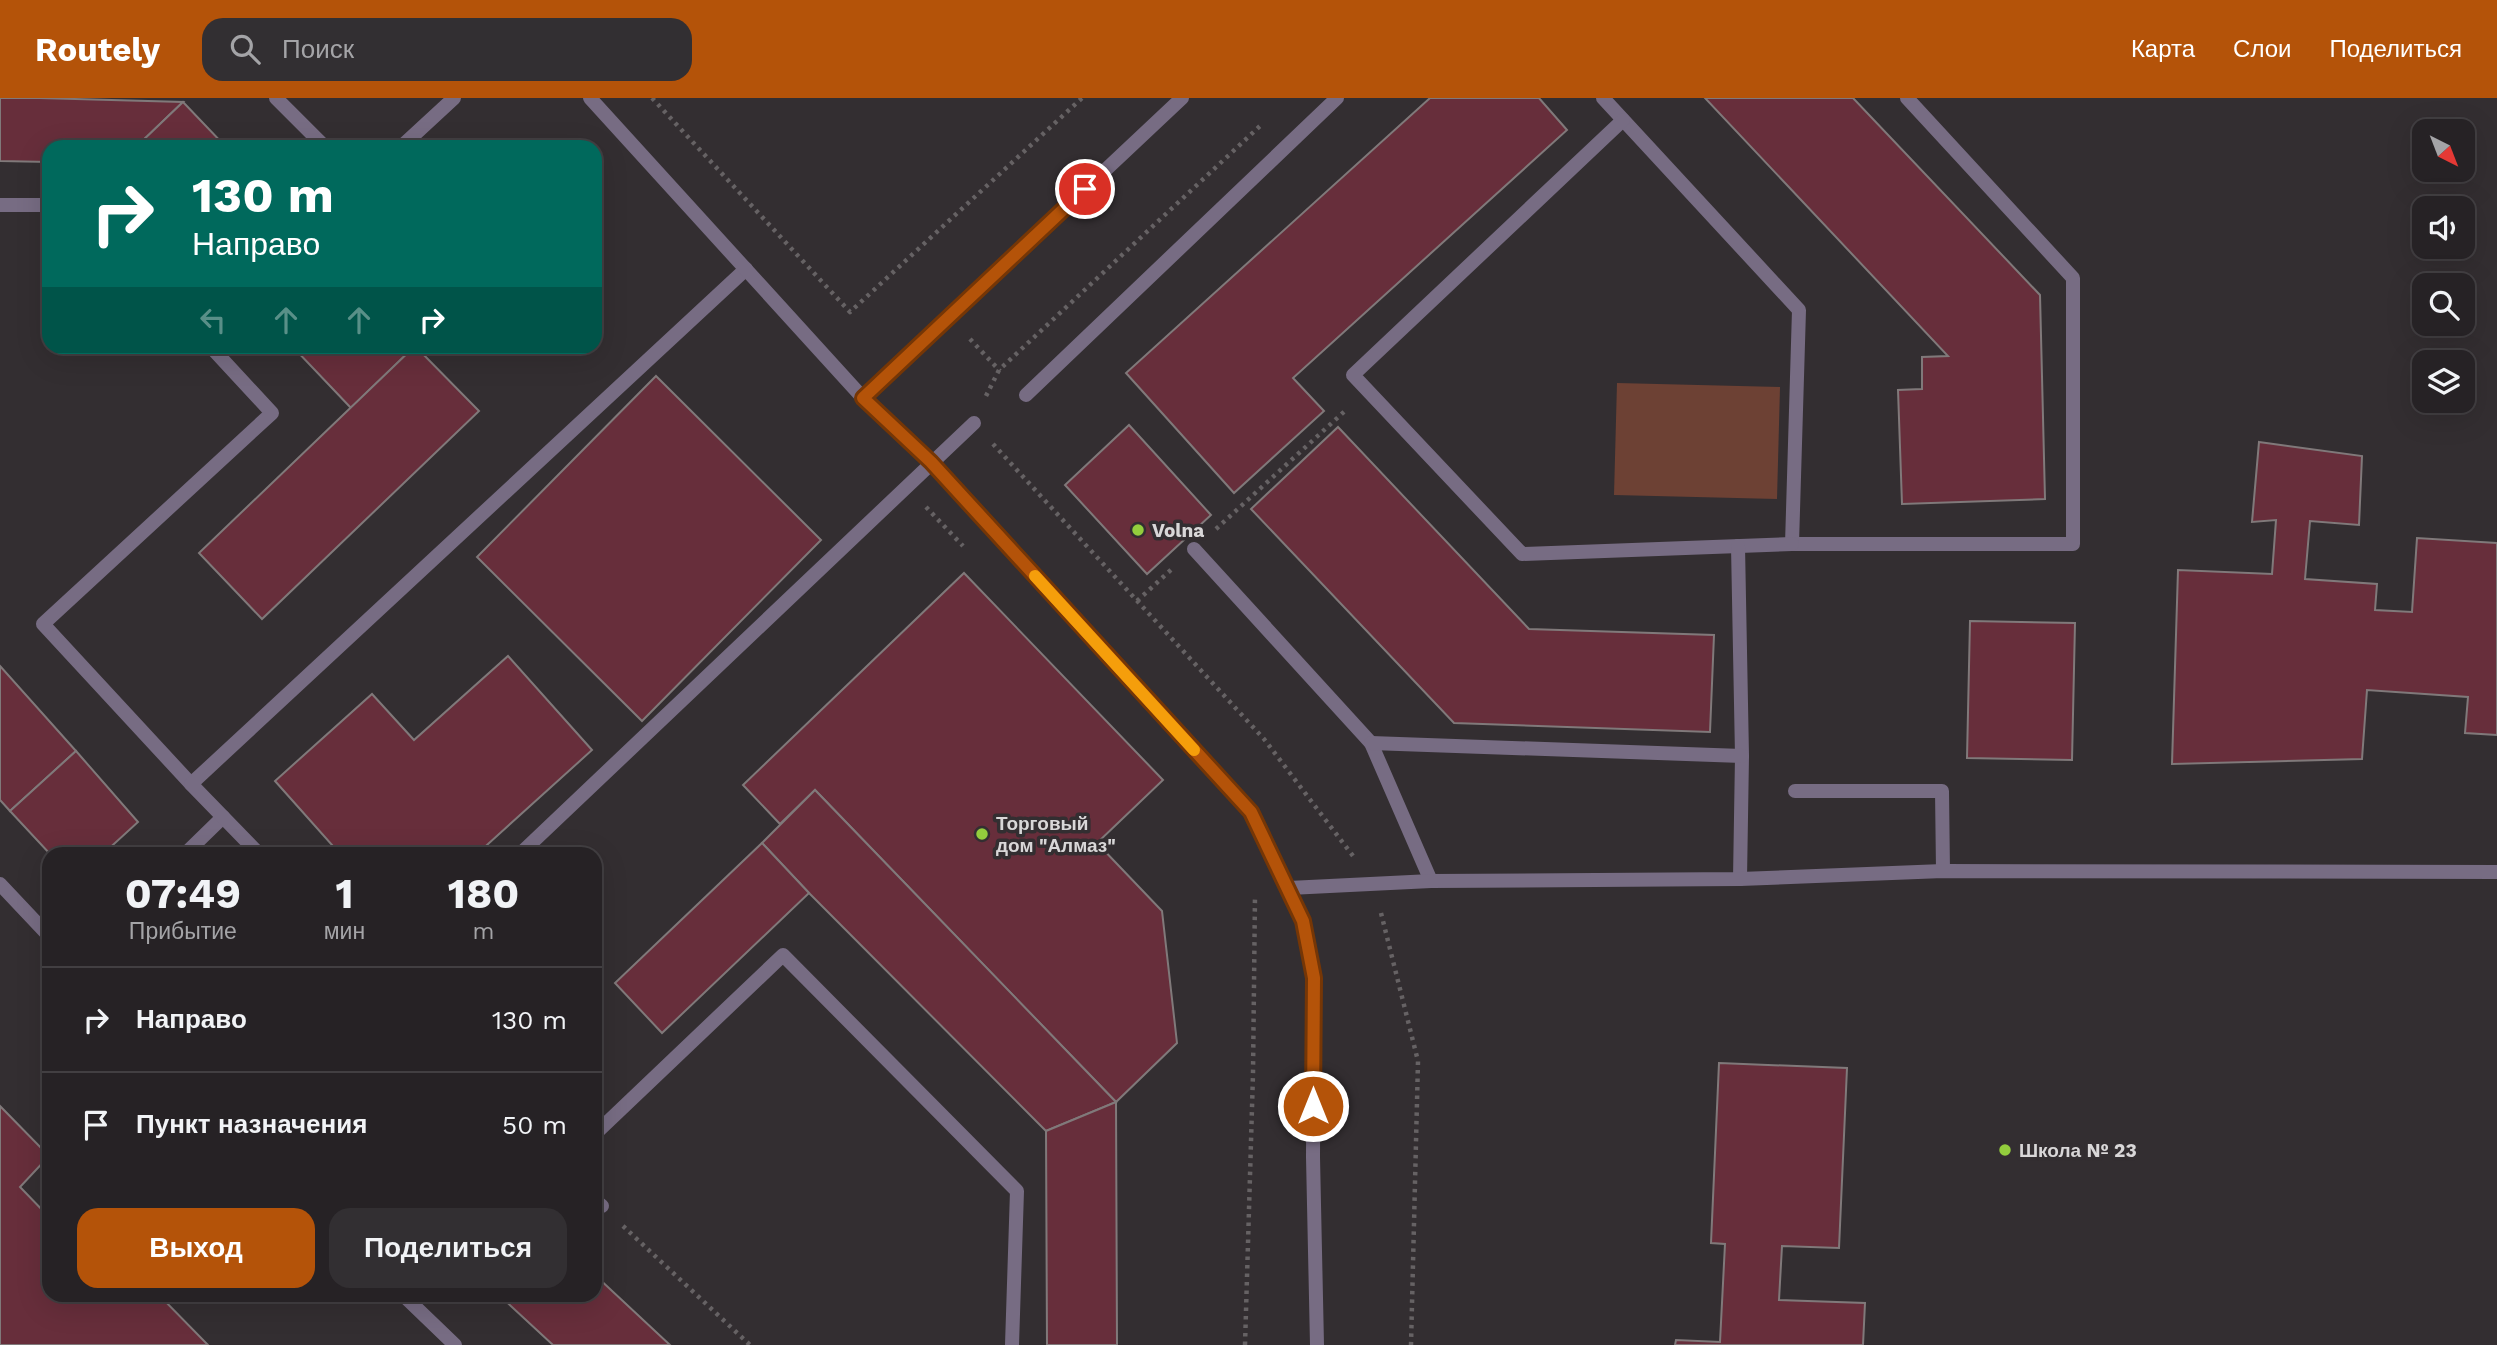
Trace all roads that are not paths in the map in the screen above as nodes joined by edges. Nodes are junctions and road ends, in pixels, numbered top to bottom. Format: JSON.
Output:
{"nodes":[{"id":1,"x":276,"y":98,"type":"edge"},
{"id":2,"x":454,"y":98,"type":"edge"},
{"id":3,"x":590,"y":98,"type":"edge"},
{"id":4,"x":1182,"y":98,"type":"edge"},
{"id":5,"x":1337,"y":98,"type":"edge"},
{"id":6,"x":1603,"y":98,"type":"edge"},
{"id":7,"x":1906,"y":98,"type":"edge"},
{"id":8,"x":1623,"y":120,"type":"junction"},
{"id":9,"x":318,"y":140,"type":"edge"},
{"id":10,"x":409,"y":140,"type":"edge"},
{"id":11,"x":0,"y":205,"type":"edge"},
{"id":12,"x":42,"y":205,"type":"edge"},
{"id":13,"x":746,"y":269,"type":"junction"},
{"id":14,"x":218,"y":354,"type":"edge"},
{"id":15,"x":1026,"y":395,"type":"road end"},
{"id":16,"x":863,"y":398,"type":"junction"},
{"id":17,"x":974,"y":423,"type":"dead end"},
{"id":18,"x":931,"y":462,"type":"junction"},
{"id":19,"x":1792,"y":544,"type":"junction"},
{"id":20,"x":1738,"y":546,"type":"junction"},
{"id":21,"x":1194,"y":549,"type":"road end"},
{"id":22,"x":1371,"y":743,"type":"junction"},
{"id":23,"x":1742,"y":756,"type":"junction"},
{"id":24,"x":191,"y":784,"type":"junction"},
{"id":25,"x":1795,"y":791,"type":"dead end"},
{"id":26,"x":223,"y":817,"type":"junction"},
{"id":27,"x":192,"y":847,"type":"edge"},
{"id":28,"x":252,"y":847,"type":"edge"},
{"id":29,"x":527,"y":847,"type":"edge"},
{"id":30,"x":1943,"y":872,"type":"junction"},
{"id":31,"x":2497,"y":872,"type":"edge"},
{"id":32,"x":1740,"y":879,"type":"junction"},
{"id":33,"x":1431,"y":881,"type":"junction"},
{"id":34,"x":0,"y":884,"type":"edge"},
{"id":35,"x":1289,"y":888,"type":"junction"},
{"id":36,"x":42,"y":929,"type":"edge"},
{"id":37,"x":602,"y":1128,"type":"edge"},
{"id":38,"x":409,"y":1302,"type":"edge"},
{"id":39,"x":455,"y":1345,"type":"edge"},
{"id":40,"x":1012,"y":1345,"type":"edge"},
{"id":41,"x":1317,"y":1345,"type":"edge"}],
"edges":[{"from":1,"to":9,"type":"street"},
{"from":2,"to":10,"type":"street"},
{"from":3,"to":13,"type":"street"},
{"from":4,"to":16,"type":"street"},
{"from":5,"to":15,"type":"street"},
{"from":6,"to":8,"type":"street"},
{"from":7,"to":19,"type":"street"},
{"from":8,"to":19,"type":"street"},
{"from":8,"to":20,"type":"street"},
{"from":11,"to":12,"type":"street"},
{"from":13,"to":16,"type":"street"},
{"from":13,"to":24,"type":"street"},
{"from":14,"to":24,"type":"street"},
{"from":16,"to":18,"type":"street"},
{"from":17,"to":18,"type":"street"},
{"from":18,"to":29,"type":"street"},
{"from":18,"to":35,"type":"street"},
{"from":19,"to":20,"type":"street"},
{"from":20,"to":23,"type":"street"},
{"from":21,"to":22,"type":"street"},
{"from":22,"to":23,"type":"street"},
{"from":22,"to":33,"type":"street"},
{"from":23,"to":32,"type":"street"},
{"from":24,"to":26,"type":"street"},
{"from":25,"to":30,"type":"street"},
{"from":26,"to":27,"type":"street"},
{"from":26,"to":28,"type":"street"},
{"from":30,"to":31,"type":"street"},
{"from":30,"to":32,"type":"street"},
{"from":32,"to":33,"type":"street"},
{"from":33,"to":35,"type":"street"},
{"from":34,"to":36,"type":"street"},
{"from":35,"to":41,"type":"street"},
{"from":37,"to":40,"type":"street"},
{"from":38,"to":39,"type":"street"}]}
